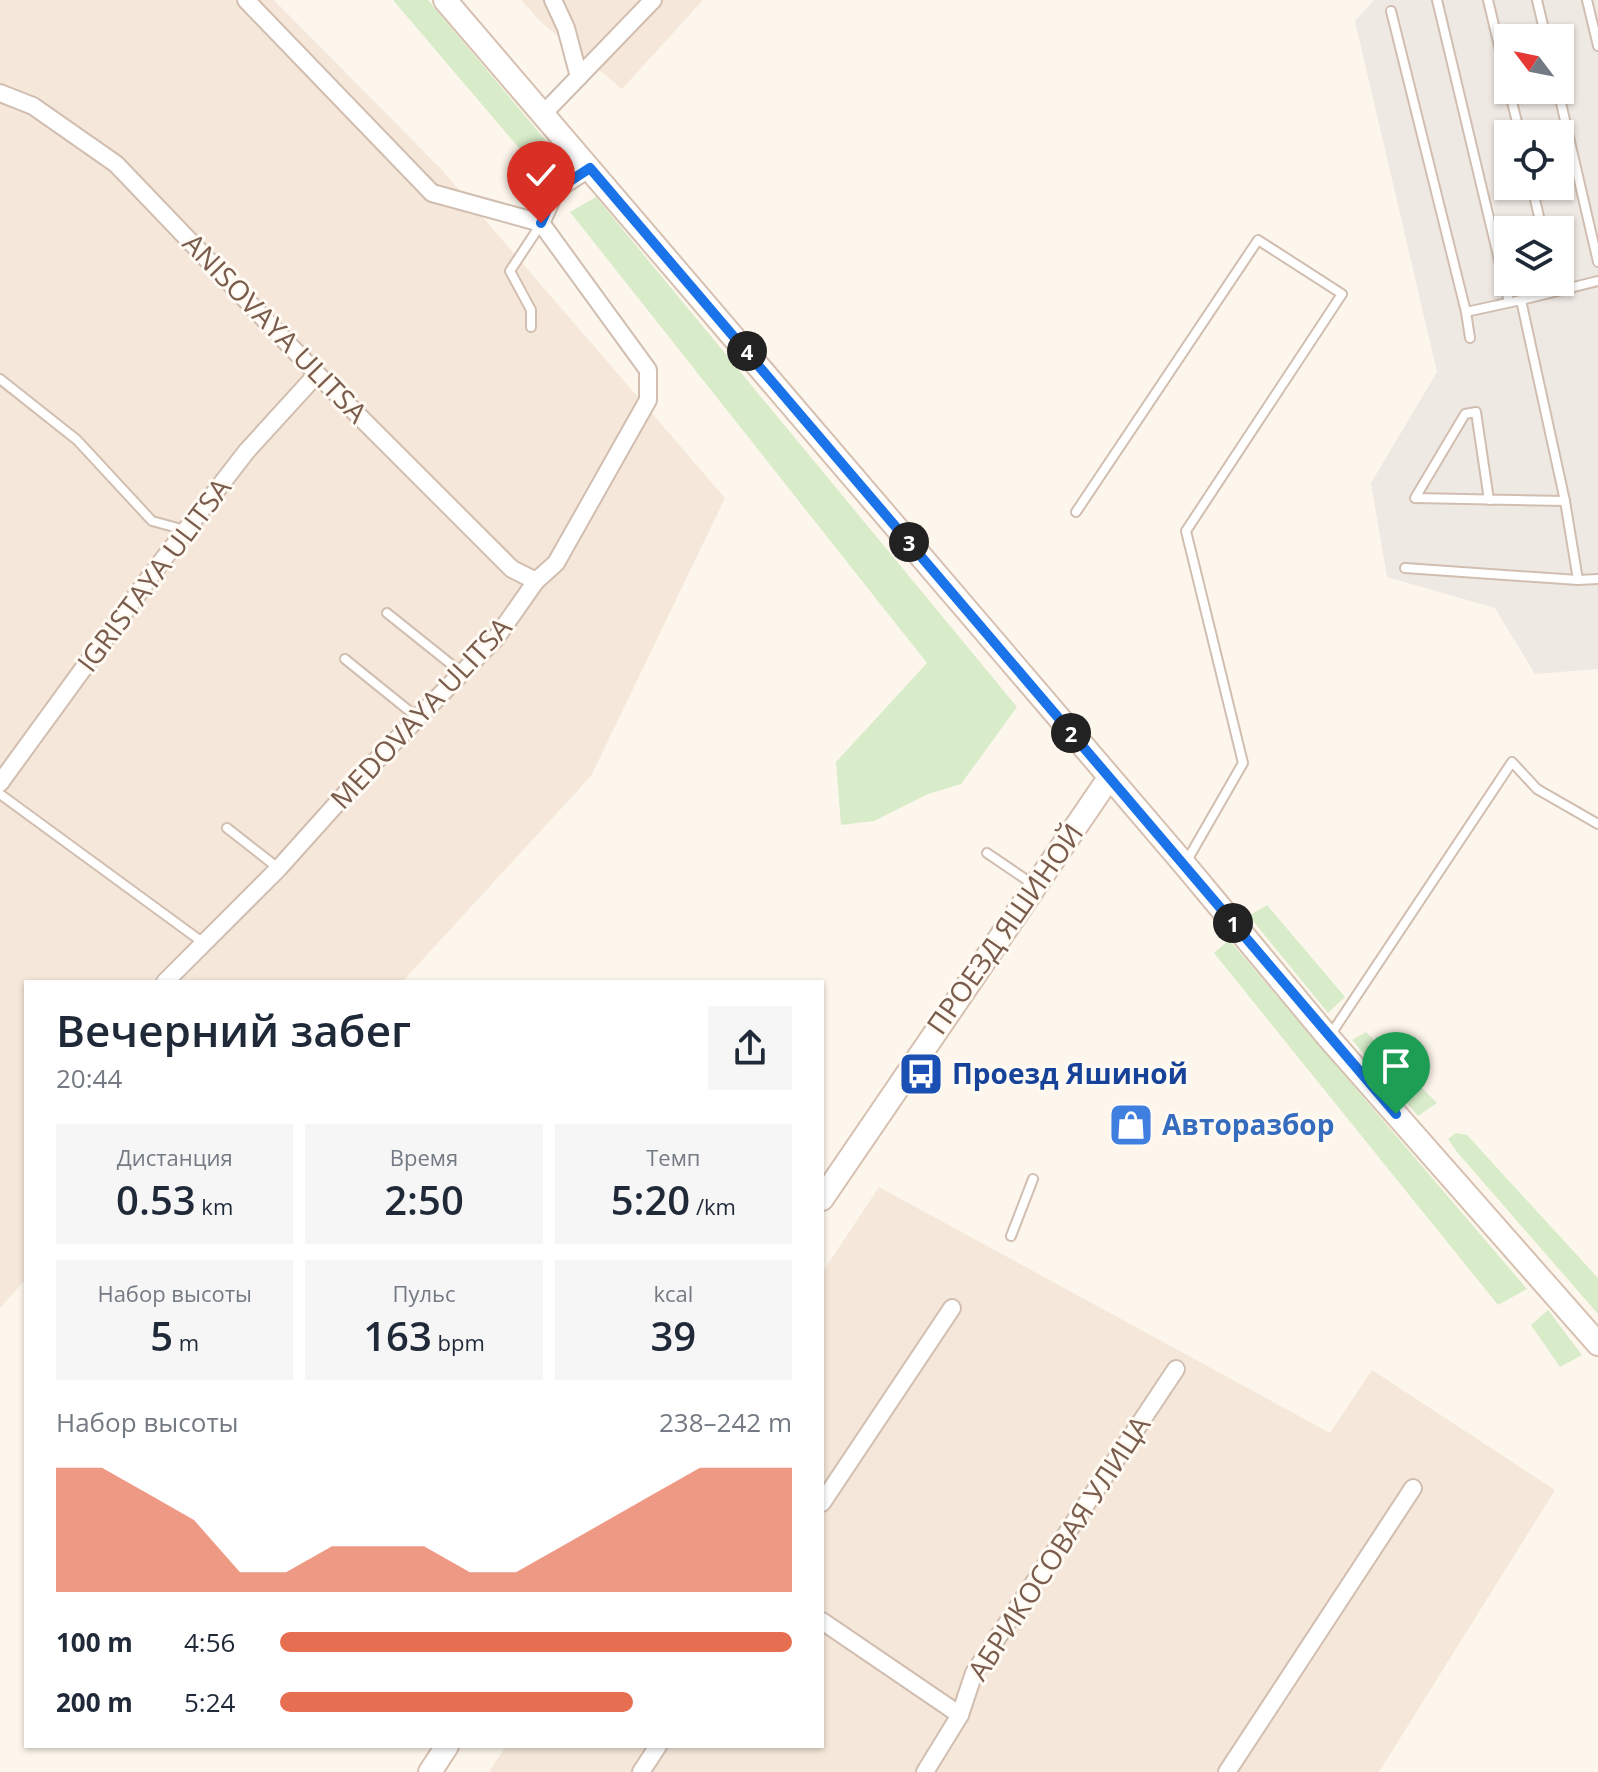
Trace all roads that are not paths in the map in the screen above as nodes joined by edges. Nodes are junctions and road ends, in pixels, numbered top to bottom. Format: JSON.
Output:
{"nodes":[{"id":1,"x":246,"y":0,"type":"edge"},
{"id":2,"x":445,"y":0,"type":"edge"},
{"id":3,"x":553,"y":0,"type":"edge"},
{"id":4,"x":653,"y":0,"type":"edge"},
{"id":5,"x":1437,"y":0,"type":"edge"},
{"id":6,"x":1488,"y":0,"type":"edge"},
{"id":7,"x":1537,"y":0,"type":"edge"},
{"id":8,"x":1587,"y":0,"type":"edge"},
{"id":9,"x":1391,"y":11,"type":"dead end"},
{"id":10,"x":1543,"y":24,"type":"edge"},
{"id":11,"x":1494,"y":25,"type":"edge"},
{"id":12,"x":1598,"y":46,"type":"edge"},
{"id":13,"x":579,"y":77,"type":"junction"},
{"id":14,"x":0,"y":93,"type":"edge"},
{"id":15,"x":1561,"y":104,"type":"edge"},
{"id":16,"x":543,"y":114,"type":"junction"},
{"id":17,"x":590,"y":168,"type":"junction"},
{"id":18,"x":541,"y":223,"type":"junction"},
{"id":19,"x":1598,"y":262,"type":"edge"},
{"id":20,"x":1598,"y":281,"type":"edge"},
{"id":21,"x":1574,"y":284,"type":"edge"},
{"id":22,"x":1531,"y":296,"type":"edge"},
{"id":23,"x":1521,"y":300,"type":"junction"},
{"id":24,"x":1509,"y":302,"type":"junction"},
{"id":25,"x":1466,"y":312,"type":"junction"},
{"id":26,"x":531,"y":327,"type":"dead end"},
{"id":27,"x":1470,"y":338,"type":"dead end"},
{"id":28,"x":317,"y":374,"type":"junction"},
{"id":29,"x":0,"y":379,"type":"edge"},
{"id":30,"x":1489,"y":500,"type":"junction"},
{"id":31,"x":1565,"y":501,"type":"junction"},
{"id":32,"x":1076,"y":512,"type":"dead end"},
{"id":33,"x":185,"y":530,"type":"junction"},
{"id":34,"x":1405,"y":568,"type":"dead end"},
{"id":35,"x":1598,"y":579,"type":"edge"},
{"id":36,"x":1578,"y":580,"type":"junction"},
{"id":37,"x":536,"y":581,"type":"junction"},
{"id":38,"x":387,"y":613,"type":"dead end"},
{"id":39,"x":345,"y":659,"type":"dead end"},
{"id":40,"x":462,"y":673,"type":"junction"},
{"id":41,"x":418,"y":718,"type":"junction"},
{"id":42,"x":1109,"y":778,"type":"junction"},
{"id":43,"x":0,"y":783,"type":"edge"},
{"id":44,"x":0,"y":794,"type":"edge"},
{"id":45,"x":1598,"y":824,"type":"edge"},
{"id":46,"x":227,"y":828,"type":"dead end"},
{"id":47,"x":987,"y":853,"type":"dead end"},
{"id":48,"x":1185,"y":865,"type":"junction"},
{"id":49,"x":279,"y":868,"type":"junction"},
{"id":50,"x":1034,"y":886,"type":"junction"},
{"id":51,"x":205,"y":944,"type":"junction"},
{"id":52,"x":167,"y":980,"type":"edge"},
{"id":53,"x":1328,"y":1037,"type":"junction"},
{"id":54,"x":1033,"y":1179,"type":"dead end"},
{"id":55,"x":824,"y":1196,"type":"edge"},
{"id":56,"x":1011,"y":1236,"type":"dead end"},
{"id":57,"x":952,"y":1308,"type":"dead end"},
{"id":58,"x":1598,"y":1344,"type":"edge"},
{"id":59,"x":1176,"y":1369,"type":"dead end"},
{"id":60,"x":1413,"y":1488,"type":"dead end"},
{"id":61,"x":824,"y":1500,"type":"edge"},
{"id":62,"x":824,"y":1622,"type":"edge"},
{"id":63,"x":960,"y":1715,"type":"junction"},
{"id":64,"x":446,"y":1748,"type":"edge"},
{"id":65,"x":657,"y":1748,"type":"edge"},
{"id":66,"x":430,"y":1772,"type":"edge"},
{"id":67,"x":641,"y":1772,"type":"edge"},
{"id":68,"x":925,"y":1772,"type":"edge"},
{"id":69,"x":1227,"y":1772,"type":"edge"}],
"edges":[{"from":1,"to":18,"type":"street"},
{"from":2,"to":16,"type":"street"},
{"from":3,"to":13,"type":"street"},
{"from":4,"to":13,"type":"street"},
{"from":5,"to":24,"type":"lane"},
{"from":6,"to":11,"type":"lane"},
{"from":7,"to":10,"type":"lane"},
{"from":8,"to":12,"type":"lane"},
{"from":9,"to":25,"type":"lane"},
{"from":13,"to":16,"type":"street"},
{"from":14,"to":28,"type":"street","name":"ANISOVAYA ULITSA"},
{"from":15,"to":19,"type":"lane"},
{"from":16,"to":17,"type":"street"},
{"from":17,"to":18,"type":"street"},
{"from":17,"to":42,"type":"street"},
{"from":18,"to":26,"type":"lane"},
{"from":18,"to":37,"type":"street","name":"MEDOVAYA ULITSA"},
{"from":20,"to":21,"type":"lane"},
{"from":22,"to":23,"type":"lane"},
{"from":23,"to":24,"type":"lane"},
{"from":23,"to":31,"type":"lane"},
{"from":24,"to":25,"type":"lane"},
{"from":25,"to":27,"type":"lane"},
{"from":28,"to":33,"type":"street","name":"IGRISTAYA ULITSA"},
{"from":28,"to":37,"type":"street","name":"ANISOVAYA ULITSA"},
{"from":29,"to":33,"type":"lane"},
{"from":30,"to":30,"type":"lane"},
{"from":30,"to":31,"type":"lane"},
{"from":31,"to":36,"type":"lane"},
{"from":32,"to":48,"type":"lane"},
{"from":33,"to":43,"type":"street","name":"IGRISTAYA ULITSA"},
{"from":34,"to":36,"type":"lane"},
{"from":35,"to":36,"type":"lane"},
{"from":37,"to":40,"type":"street","name":"MEDOVAYA ULITSA"},
{"from":38,"to":40,"type":"lane"},
{"from":39,"to":41,"type":"lane"},
{"from":40,"to":41,"type":"street","name":"MEDOVAYA ULITSA"},
{"from":41,"to":49,"type":"street","name":"MEDOVAYA ULITSA"},
{"from":42,"to":48,"type":"street"},
{"from":42,"to":50,"type":"street","name":"ПРОЕЗД ЯШИНОЙ"},
{"from":44,"to":51,"type":"lane"},
{"from":45,"to":53,"type":"lane"},
{"from":46,"to":49,"type":"lane"},
{"from":47,"to":50,"type":"lane"},
{"from":48,"to":53,"type":"street"},
{"from":49,"to":51,"type":"street","name":"MEDOVAYA ULITSA"},
{"from":50,"to":55,"type":"street","name":"ПРОЕЗД ЯШИНОЙ"},
{"from":51,"to":52,"type":"street","name":"MEDOVAYA ULITSA"},
{"from":53,"to":58,"type":"street"},
{"from":54,"to":56,"type":"lane"},
{"from":57,"to":61,"type":"street"},
{"from":59,"to":63,"type":"street","name":"АБРИКОСОВАЯ УЛИЦА"},
{"from":60,"to":69,"type":"street"},
{"from":62,"to":63,"type":"street"},
{"from":63,"to":68,"type":"street","name":"АБРИКОСОВАЯ УЛИЦА"},
{"from":64,"to":66,"type":"street"},
{"from":65,"to":67,"type":"street"}]}
